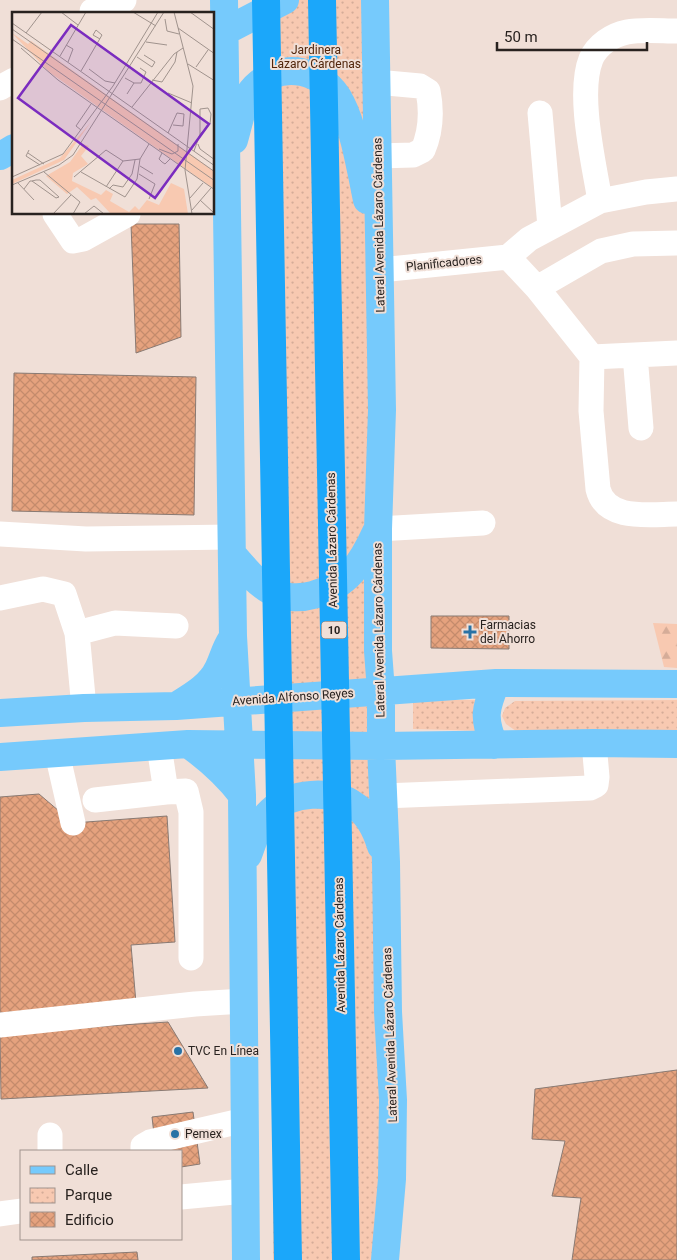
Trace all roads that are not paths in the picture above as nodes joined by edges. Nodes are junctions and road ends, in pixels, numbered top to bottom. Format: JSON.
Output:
{"nodes":[{"id":1,"x":124,"y":0,"type":"edge"},
{"id":2,"x":224,"y":0,"type":"edge"},
{"id":3,"x":266,"y":0,"type":"edge"},
{"id":4,"x":285,"y":0,"type":"edge"},
{"id":5,"x":322,"y":0,"type":"edge"},
{"id":6,"x":375,"y":0,"type":"edge"},
{"id":7,"x":88,"y":8,"type":"edge"},
{"id":8,"x":677,"y":31,"type":"edge"},
{"id":9,"x":219,"y":34,"type":"edge"},
{"id":10,"x":12,"y":81,"type":"edge"},
{"id":11,"x":376,"y":82,"type":"junction"},
{"id":12,"x":0,"y":88,"type":"edge"},
{"id":13,"x":540,"y":113,"type":"dead end"},
{"id":14,"x":12,"y":149,"type":"edge"},
{"id":15,"x":0,"y":156,"type":"edge"},
{"id":16,"x":378,"y":156,"type":"junction"},
{"id":17,"x":226,"y":167,"type":"junction"},
{"id":18,"x":677,"y":190,"type":"edge"},
{"id":19,"x":600,"y":201,"type":"junction"},
{"id":20,"x":220,"y":209,"type":"edge"},
{"id":21,"x":56,"y":215,"type":"edge"},
{"id":22,"x":126,"y":215,"type":"edge"},
{"id":23,"x":550,"y":227,"type":"junction"},
{"id":24,"x":677,"y":243,"type":"edge"},
{"id":25,"x":508,"y":257,"type":"junction"},
{"id":26,"x":380,"y":261,"type":"junction"},
{"id":27,"x":537,"y":288,"type":"junction"},
{"id":28,"x":677,"y":353,"type":"edge"},
{"id":29,"x":635,"y":355,"type":"junction"},
{"id":30,"x":592,"y":357,"type":"junction"},
{"id":31,"x":641,"y":428,"type":"dead end"},
{"id":32,"x":677,"y":514,"type":"edge"},
{"id":33,"x":483,"y":523,"type":"dead end"},
{"id":34,"x":378,"y":529,"type":"junction"},
{"id":35,"x":0,"y":534,"type":"edge"},
{"id":36,"x":232,"y":545,"type":"junction"},
{"id":37,"x":0,"y":598,"type":"edge"},
{"id":38,"x":176,"y":626,"type":"dead end"},
{"id":39,"x":77,"y":633,"type":"junction"},
{"id":40,"x":233,"y":636,"type":"junction"},
{"id":41,"x":496,"y":683,"type":"junction"},
{"id":42,"x":677,"y":684,"type":"edge"},
{"id":43,"x":381,"y":691,"type":"junction"},
{"id":44,"x":237,"y":701,"type":"junction"},
{"id":45,"x":176,"y":706,"type":"junction"},
{"id":46,"x":84,"y":708,"type":"junction"},
{"id":47,"x":0,"y":713,"type":"edge"},
{"id":48,"x":594,"y":743,"type":"junction"},
{"id":49,"x":188,"y":744,"type":"junction"},
{"id":50,"x":677,"y":744,"type":"edge"},
{"id":51,"x":239,"y":745,"type":"junction"},
{"id":52,"x":494,"y":745,"type":"junction"},
{"id":53,"x":159,"y":746,"type":"junction"},
{"id":54,"x":381,"y":746,"type":"junction"},
{"id":55,"x":57,"y":754,"type":"junction"},
{"id":56,"x":0,"y":757,"type":"edge"},
{"id":57,"x":166,"y":792,"type":"junction"},
{"id":58,"x":242,"y":795,"type":"junction"},
{"id":59,"x":383,"y":796,"type":"junction"},
{"id":60,"x":95,"y":800,"type":"dead end"},
{"id":61,"x":73,"y":823,"type":"dead end"},
{"id":62,"x":386,"y":862,"type":"junction"},
{"id":63,"x":243,"y":867,"type":"junction"},
{"id":64,"x":190,"y":958,"type":"dead end"},
{"id":65,"x":244,"y":1001,"type":"junction"},
{"id":66,"x":0,"y":1025,"type":"edge"},
{"id":67,"x":245,"y":1120,"type":"junction"},
{"id":68,"x":143,"y":1150,"type":"edge"},
{"id":69,"x":245,"y":1191,"type":"junction"},
{"id":70,"x":182,"y":1197,"type":"edge"},
{"id":71,"x":20,"y":1211,"type":"edge"},
{"id":72,"x":0,"y":1214,"type":"edge"},
{"id":73,"x":246,"y":1260,"type":"edge"},
{"id":74,"x":288,"y":1260,"type":"edge"},
{"id":75,"x":346,"y":1260,"type":"edge"},
{"id":76,"x":386,"y":1260,"type":"edge"}],
"edges":[{"from":1,"to":7,"type":"lane"},
{"from":2,"to":9,"type":"main road"},
{"from":3,"to":74,"type":"highway"},
{"from":4,"to":9,"type":"main road"},
{"from":5,"to":75,"type":"highway","name":"Avenida Lázaro Cárdenas","number":"10"},
{"from":6,"to":11,"type":"main road","name":"Lateral Avenida Lázaro Cárdenas"},
{"from":8,"to":19,"type":"lane"},
{"from":9,"to":17,"type":"main road"},
{"from":10,"to":12,"type":"lane"},
{"from":11,"to":16,"type":"main road","name":"Lateral Avenida Lázaro Cárdenas"},
{"from":11,"to":16,"type":"lane"},
{"from":13,"to":23,"type":"lane"},
{"from":14,"to":15,"type":"main road"},
{"from":16,"to":26,"type":"main road","name":"Lateral Avenida Lázaro Cárdenas"},
{"from":17,"to":20,"type":"main road"},
{"from":17,"to":26,"type":"main road"},
{"from":18,"to":19,"type":"lane"},
{"from":19,"to":23,"type":"lane"},
{"from":20,"to":36,"type":"main road"},
{"from":21,"to":22,"type":"lane"},
{"from":23,"to":25,"type":"lane"},
{"from":24,"to":27,"type":"lane"},
{"from":25,"to":26,"type":"lane","name":"Planificadores"},
{"from":25,"to":27,"type":"lane"},
{"from":26,"to":34,"type":"main road","name":"Lateral Avenida Lázaro Cárdenas"},
{"from":27,"to":30,"type":"lane"},
{"from":28,"to":29,"type":"lane"},
{"from":29,"to":30,"type":"lane"},
{"from":29,"to":31,"type":"lane"},
{"from":30,"to":32,"type":"lane"},
{"from":33,"to":34,"type":"lane"},
{"from":34,"to":36,"type":"main road"},
{"from":34,"to":43,"type":"main road","name":"Lateral Avenida Lázaro Cárdenas"},
{"from":35,"to":36,"type":"lane"},
{"from":36,"to":40,"type":"main road"},
{"from":37,"to":39,"type":"lane"},
{"from":38,"to":39,"type":"lane"},
{"from":39,"to":46,"type":"lane"},
{"from":40,"to":44,"type":"main road"},
{"from":40,"to":45,"type":"main road"},
{"from":41,"to":42,"type":"main road","name":"Avenida Alfonso Reyes"},
{"from":41,"to":43,"type":"main road","name":"Avenida Alfonso Reyes"},
{"from":41,"to":52,"type":"main road"},
{"from":43,"to":44,"type":"main road","name":"Avenida Alfonso Reyes"},
{"from":43,"to":54,"type":"main road","name":"Lateral Avenida Lázaro Cárdenas"},
{"from":44,"to":45,"type":"main road","name":"Avenida Alfonso Reyes"},
{"from":44,"to":51,"type":"main road"},
{"from":45,"to":46,"type":"main road","name":"Avenida Alfonso Reyes"},
{"from":46,"to":47,"type":"main road","name":"Avenida Alfonso Reyes"},
{"from":48,"to":50,"type":"main road"},
{"from":48,"to":52,"type":"main road"},
{"from":48,"to":59,"type":"lane"},
{"from":49,"to":51,"type":"main road"},
{"from":49,"to":53,"type":"main road"},
{"from":49,"to":58,"type":"main road"},
{"from":51,"to":54,"type":"main road"},
{"from":51,"to":58,"type":"main road"},
{"from":52,"to":54,"type":"main road"},
{"from":53,"to":55,"type":"main road"},
{"from":53,"to":57,"type":"lane"},
{"from":54,"to":59,"type":"main road","name":"Lateral Avenida Lázaro Cárdenas"},
{"from":55,"to":56,"type":"main road"},
{"from":55,"to":61,"type":"lane"},
{"from":57,"to":60,"type":"lane"},
{"from":57,"to":64,"type":"lane"},
{"from":58,"to":63,"type":"main road"},
{"from":59,"to":62,"type":"main road","name":"Lateral Avenida Lázaro Cárdenas"},
{"from":62,"to":63,"type":"main road"},
{"from":62,"to":76,"type":"main road","name":"Lateral Avenida Lázaro Cárdenas"},
{"from":63,"to":65,"type":"main road"},
{"from":65,"to":66,"type":"lane"},
{"from":65,"to":67,"type":"main road"},
{"from":67,"to":68,"type":"lane"},
{"from":67,"to":69,"type":"main road"},
{"from":69,"to":70,"type":"lane"},
{"from":69,"to":73,"type":"main road"},
{"from":71,"to":72,"type":"lane"}]}
